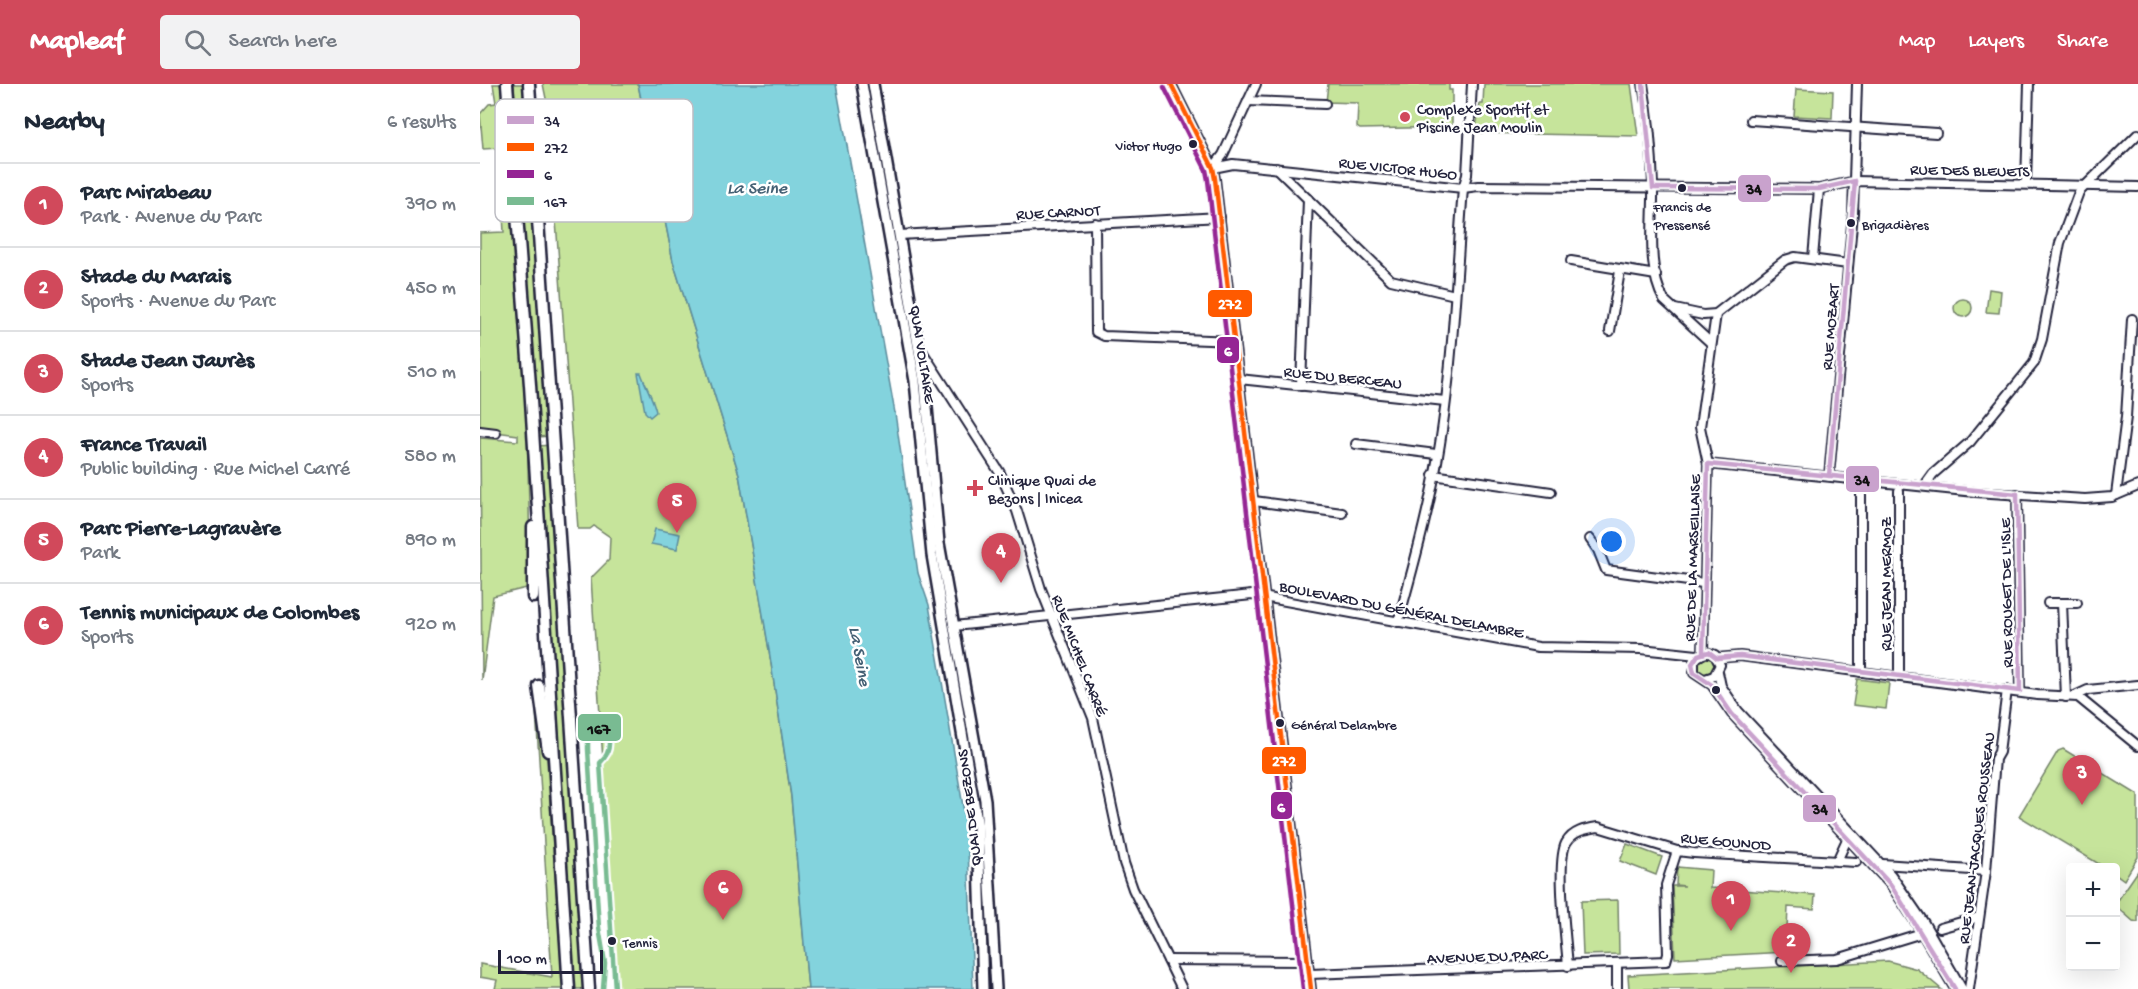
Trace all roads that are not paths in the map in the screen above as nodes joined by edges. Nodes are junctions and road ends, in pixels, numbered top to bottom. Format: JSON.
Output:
{"nodes":[{"id":1,"x":507,"y":84,"type":"edge"},
{"id":2,"x":529,"y":84,"type":"edge"},
{"id":3,"x":862,"y":84,"type":"edge"},
{"id":4,"x":873,"y":84,"type":"edge"},
{"id":5,"x":1171,"y":84,"type":"edge"},
{"id":6,"x":1256,"y":84,"type":"edge"},
{"id":7,"x":1472,"y":84,"type":"edge"},
{"id":8,"x":1643,"y":84,"type":"edge"},
{"id":9,"x":1857,"y":84,"type":"edge"},
{"id":10,"x":2029,"y":84,"type":"edge"},
{"id":11,"x":508,"y":99,"type":"edge"},
{"id":12,"x":530,"y":99,"type":"edge"},
{"id":13,"x":1248,"y":101,"type":"junction"},
{"id":14,"x":1325,"y":104,"type":"dead end"},
{"id":15,"x":1751,"y":120,"type":"dead end"},
{"id":16,"x":1856,"y":128,"type":"junction"},
{"id":17,"x":1936,"y":132,"type":"dead end"},
{"id":18,"x":2138,"y":134,"type":"edge"},
{"id":19,"x":1213,"y":168,"type":"junction"},
{"id":20,"x":1276,"y":168,"type":"junction"},
{"id":21,"x":1855,"y":181,"type":"junction"},
{"id":22,"x":2026,"y":183,"type":"junction"},
{"id":23,"x":2084,"y":184,"type":"junction"},
{"id":24,"x":1463,"y":188,"type":"junction"},
{"id":25,"x":1653,"y":188,"type":"junction"},
{"id":26,"x":2138,"y":188,"type":"edge"},
{"id":27,"x":1819,"y":189,"type":"junction"},
{"id":28,"x":1308,"y":200,"type":"junction"},
{"id":29,"x":1220,"y":217,"type":"junction"},
{"id":30,"x":517,"y":222,"type":"edge"},
{"id":31,"x":538,"y":222,"type":"edge"},
{"id":32,"x":1095,"y":223,"type":"junction"},
{"id":33,"x":899,"y":235,"type":"junction"},
{"id":34,"x":1813,"y":258,"type":"junction"},
{"id":35,"x":1571,"y":261,"type":"dead end"},
{"id":36,"x":1848,"y":264,"type":"junction"},
{"id":37,"x":1620,"y":271,"type":"junction"},
{"id":38,"x":1656,"y":275,"type":"junction"},
{"id":39,"x":1455,"y":295,"type":"junction"},
{"id":40,"x":1674,"y":309,"type":"junction"},
{"id":41,"x":1716,"y":314,"type":"junction"},
{"id":42,"x":2132,"y":320,"type":"dead end"},
{"id":43,"x":1610,"y":331,"type":"dead end"},
{"id":44,"x":1235,"y":341,"type":"junction"},
{"id":45,"x":1712,"y":343,"type":"junction"},
{"id":46,"x":919,"y":346,"type":"junction"},
{"id":47,"x":1239,"y":379,"type":"junction"},
{"id":48,"x":1301,"y":386,"type":"junction"},
{"id":49,"x":1445,"y":401,"type":"junction"},
{"id":50,"x":480,"y":431,"type":"edge"},
{"id":51,"x":496,"y":433,"type":"dead end"},
{"id":52,"x":1356,"y":444,"type":"dead end"},
{"id":53,"x":1436,"y":454,"type":"junction"},
{"id":54,"x":1708,"y":464,"type":"junction"},
{"id":55,"x":1433,"y":475,"type":"junction"},
{"id":56,"x":1829,"y":476,"type":"junction"},
{"id":57,"x":1861,"y":482,"type":"junction"},
{"id":58,"x":1925,"y":485,"type":"junction"},
{"id":59,"x":2138,"y":486,"type":"edge"},
{"id":60,"x":1899,"y":487,"type":"junction"},
{"id":61,"x":1551,"y":492,"type":"dead end"},
{"id":62,"x":2018,"y":494,"type":"junction"},
{"id":63,"x":2116,"y":495,"type":"junction"},
{"id":64,"x":1254,"y":501,"type":"junction"},
{"id":65,"x":538,"y":505,"type":"junction"},
{"id":66,"x":1342,"y":513,"type":"dead end"},
{"id":67,"x":1590,"y":539,"type":"dead end"},
{"id":68,"x":1703,"y":583,"type":"junction"},
{"id":69,"x":1264,"y":596,"type":"junction"},
{"id":70,"x":533,"y":597,"type":"dead end"},
{"id":71,"x":2048,"y":603,"type":"dead end"},
{"id":72,"x":2062,"y":603,"type":"junction"},
{"id":73,"x":2077,"y":603,"type":"dead end"},
{"id":74,"x":1053,"y":617,"type":"junction"},
{"id":75,"x":1398,"y":622,"type":"junction"},
{"id":76,"x":949,"y":628,"type":"junction"},
{"id":77,"x":1667,"y":653,"type":"junction"},
{"id":78,"x":1700,"y":654,"type":"junction"},
{"id":79,"x":1728,"y":657,"type":"junction"},
{"id":80,"x":1717,"y":658,"type":"junction"},
{"id":81,"x":1692,"y":667,"type":"junction"},
{"id":82,"x":1719,"y":670,"type":"junction"},
{"id":83,"x":1861,"y":672,"type":"junction"},
{"id":84,"x":1899,"y":677,"type":"junction"},
{"id":85,"x":1705,"y":679,"type":"junction"},
{"id":86,"x":2138,"y":685,"type":"edge"},
{"id":87,"x":539,"y":686,"type":"dead end"},
{"id":88,"x":2007,"y":690,"type":"junction"},
{"id":89,"x":2020,"y":691,"type":"junction"},
{"id":90,"x":2075,"y":696,"type":"junction"},
{"id":91,"x":2066,"y":697,"type":"junction"},
{"id":92,"x":2138,"y":746,"type":"edge"},
{"id":93,"x":555,"y":757,"type":"junction"},
{"id":94,"x":1848,"y":837,"type":"junction"},
{"id":95,"x":1677,"y":851,"type":"junction"},
{"id":96,"x":1837,"y":861,"type":"junction"},
{"id":97,"x":1856,"y":862,"type":"dead end"},
{"id":98,"x":1882,"y":864,"type":"junction"},
{"id":99,"x":1986,"y":871,"type":"junction"},
{"id":100,"x":1979,"y":917,"type":"junction"},
{"id":101,"x":1940,"y":928,"type":"dead end"},
{"id":102,"x":1922,"y":933,"type":"junction"},
{"id":103,"x":1168,"y":960,"type":"junction"},
{"id":104,"x":1308,"y":961,"type":"junction"},
{"id":105,"x":1782,"y":961,"type":"dead end"},
{"id":106,"x":1617,"y":963,"type":"junction"},
{"id":107,"x":1568,"y":966,"type":"junction"},
{"id":108,"x":1310,"y":974,"type":"junction"},
{"id":109,"x":569,"y":989,"type":"edge"},
{"id":110,"x":589,"y":989,"type":"edge"},
{"id":111,"x":983,"y":989,"type":"edge"},
{"id":112,"x":996,"y":989,"type":"edge"},
{"id":113,"x":1182,"y":989,"type":"edge"},
{"id":114,"x":1311,"y":989,"type":"edge"},
{"id":115,"x":1617,"y":989,"type":"edge"},
{"id":116,"x":1955,"y":989,"type":"edge"},
{"id":117,"x":1962,"y":989,"type":"edge"},
{"id":118,"x":1969,"y":989,"type":"edge"}],
"edges":[{"from":1,"to":11,"type":"highway"},
{"from":2,"to":12,"type":"highway"},
{"from":3,"to":76,"type":"main road","name":"QUAI VOLTAIRE"},
{"from":4,"to":33,"type":"main road","name":"QUAI VOLTAIRE"},
{"from":5,"to":19,"type":"street"},
{"from":6,"to":13,"type":"street"},
{"from":7,"to":24,"type":"street"},
{"from":8,"to":25,"type":"street"},
{"from":9,"to":16,"type":"street","name":"RUE MOZART"},
{"from":10,"to":22,"type":"street"},
{"from":13,"to":14,"type":"street"},
{"from":13,"to":19,"type":"street"},
{"from":15,"to":16,"type":"street"},
{"from":16,"to":17,"type":"street"},
{"from":16,"to":21,"type":"street","name":"RUE MOZART"},
{"from":18,"to":23,"type":"street"},
{"from":19,"to":20,"type":"street","name":"RUE VICTOR HUGO"},
{"from":19,"to":29,"type":"street"},
{"from":20,"to":24,"type":"street","name":"RUE VICTOR HUGO"},
{"from":20,"to":28,"type":"street"},
{"from":21,"to":22,"type":"street","name":"RUE DES BLEUETS"},
{"from":21,"to":27,"type":"street","name":"RUE DES BLEUETS"},
{"from":21,"to":36,"type":"street","name":"RUE MOZART"},
{"from":22,"to":23,"type":"street","name":"RUE DES BLEUETS"},
{"from":23,"to":26,"type":"street","name":"RUE DES BLEUETS"},
{"from":23,"to":58,"type":"street"},
{"from":24,"to":25,"type":"street","name":"RUE VICTOR HUGO"},
{"from":24,"to":39,"type":"street"},
{"from":25,"to":27,"type":"street","name":"RUE VICTOR HUGO"},
{"from":25,"to":38,"type":"street"},
{"from":27,"to":34,"type":"street"},
{"from":28,"to":39,"type":"street"},
{"from":28,"to":48,"type":"street"},
{"from":29,"to":32,"type":"street","name":"RUE CARNOT"},
{"from":29,"to":44,"type":"street"},
{"from":30,"to":65,"type":"highway"},
{"from":31,"to":110,"type":"highway"},
{"from":32,"to":33,"type":"street","name":"RUE CARNOT"},
{"from":32,"to":44,"type":"street"},
{"from":33,"to":46,"type":"main road","name":"QUAI VOLTAIRE"},
{"from":34,"to":36,"type":"street"},
{"from":34,"to":41,"type":"street"},
{"from":35,"to":37,"type":"street"},
{"from":36,"to":56,"type":"street","name":"RUE MOZART"},
{"from":37,"to":38,"type":"street"},
{"from":37,"to":43,"type":"street"},
{"from":38,"to":40,"type":"street"},
{"from":39,"to":49,"type":"street"},
{"from":40,"to":41,"type":"street"},
{"from":40,"to":45,"type":"street"},
{"from":41,"to":45,"type":"street","name":"RUE DE LA MARSEILLAISE"},
{"from":42,"to":63,"type":"street"},
{"from":44,"to":47,"type":"street"},
{"from":45,"to":54,"type":"street","name":"RUE DE LA MARSEILLAISE"},
{"from":46,"to":74,"type":"street","name":"RUE MICHEL CARRÉ"},
{"from":46,"to":76,"type":"main road","name":"QUAI VOLTAIRE"},
{"from":47,"to":48,"type":"street","name":"RUE DU BERCEAU"},
{"from":47,"to":64,"type":"street"},
{"from":48,"to":49,"type":"street","name":"RUE DU BERCEAU"},
{"from":49,"to":53,"type":"street"},
{"from":50,"to":51,"type":"street"},
{"from":52,"to":53,"type":"street"},
{"from":53,"to":55,"type":"street"},
{"from":54,"to":56,"type":"street"},
{"from":54,"to":68,"type":"street","name":"RUE DE LA MARSEILLAISE"},
{"from":55,"to":61,"type":"street"},
{"from":55,"to":75,"type":"street"},
{"from":56,"to":57,"type":"street"},
{"from":57,"to":60,"type":"street"},
{"from":57,"to":83,"type":"street"},
{"from":58,"to":60,"type":"street"},
{"from":58,"to":62,"type":"street"},
{"from":59,"to":63,"type":"street"},
{"from":60,"to":84,"type":"street","name":"RUE JEAN MERMOZ"},
{"from":62,"to":63,"type":"street"},
{"from":62,"to":89,"type":"street","name":"RUE ROUGET DE L'ISLE"},
{"from":64,"to":66,"type":"street"},
{"from":64,"to":69,"type":"street"},
{"from":65,"to":70,"type":"highway"},
{"from":65,"to":93,"type":"highway"},
{"from":67,"to":68,"type":"street"},
{"from":68,"to":78,"type":"street","name":"RUE DE LA MARSEILLAISE"},
{"from":69,"to":74,"type":"street","name":"BOULEVARD DU GÉNÉRAL DELAMBRE"},
{"from":69,"to":75,"type":"street","name":"BOULEVARD DU GÉNÉRAL DELAMBRE"},
{"from":69,"to":104,"type":"street"},
{"from":71,"to":72,"type":"street"},
{"from":72,"to":73,"type":"street"},
{"from":72,"to":91,"type":"street"},
{"from":74,"to":76,"type":"street","name":"BOULEVARD DU GÉNÉRAL DELAMBRE"},
{"from":74,"to":103,"type":"street","name":"RUE MICHEL CARRÉ"},
{"from":75,"to":77,"type":"street","name":"BOULEVARD DU GÉNÉRAL DELAMBRE"},
{"from":76,"to":111,"type":"main road","name":"QUAI DE BEZONS"},
{"from":76,"to":112,"type":"main road","name":"QUAI DE BEZONS"},
{"from":77,"to":78,"type":"street","name":"BOULEVARD DU GÉNÉRAL DELAMBRE"},
{"from":77,"to":81,"type":"street","name":"BOULEVARD DU GÉNÉRAL DELAMBRE"},
{"from":78,"to":80,"type":"street"},
{"from":78,"to":81,"type":"street"},
{"from":79,"to":80,"type":"street"},
{"from":79,"to":82,"type":"street"},
{"from":79,"to":83,"type":"street"},
{"from":80,"to":82,"type":"street"},
{"from":81,"to":85,"type":"street"},
{"from":82,"to":85,"type":"street"},
{"from":82,"to":98,"type":"street"},
{"from":83,"to":84,"type":"street"},
{"from":84,"to":88,"type":"street"},
{"from":85,"to":94,"type":"street"},
{"from":86,"to":90,"type":"street"},
{"from":87,"to":93,"type":"highway"},
{"from":88,"to":89,"type":"street"},
{"from":88,"to":99,"type":"street","name":"RUE JEAN-JACQUES ROUSSEAU"},
{"from":89,"to":91,"type":"street"},
{"from":90,"to":91,"type":"street"},
{"from":90,"to":92,"type":"street"},
{"from":93,"to":109,"type":"highway"},
{"from":94,"to":96,"type":"street"},
{"from":94,"to":102,"type":"street"},
{"from":95,"to":96,"type":"street","name":"RUE GOUNOD"},
{"from":95,"to":106,"type":"street","name":"AVENUE DU PARC"},
{"from":95,"to":107,"type":"street","name":"RUE GOUNOD"},
{"from":96,"to":97,"type":"street","name":"RUE GOUNOD"},
{"from":98,"to":99,"type":"street"},
{"from":98,"to":117,"type":"street"},
{"from":99,"to":100,"type":"street","name":"RUE JEAN-JACQUES ROUSSEAU"},
{"from":100,"to":101,"type":"street"},
{"from":100,"to":118,"type":"street","name":"RUE JEAN-JACQUES ROUSSEAU"},
{"from":102,"to":105,"type":"street"},
{"from":102,"to":116,"type":"street"},
{"from":103,"to":104,"type":"street"},
{"from":103,"to":113,"type":"street","name":"RUE MICHEL CARRÉ"},
{"from":104,"to":108,"type":"street"},
{"from":106,"to":107,"type":"street","name":"AVENUE DU PARC"},
{"from":106,"to":115,"type":"street"},
{"from":107,"to":108,"type":"street","name":"AVENUE DU PARC"},
{"from":108,"to":114,"type":"street"}]}
